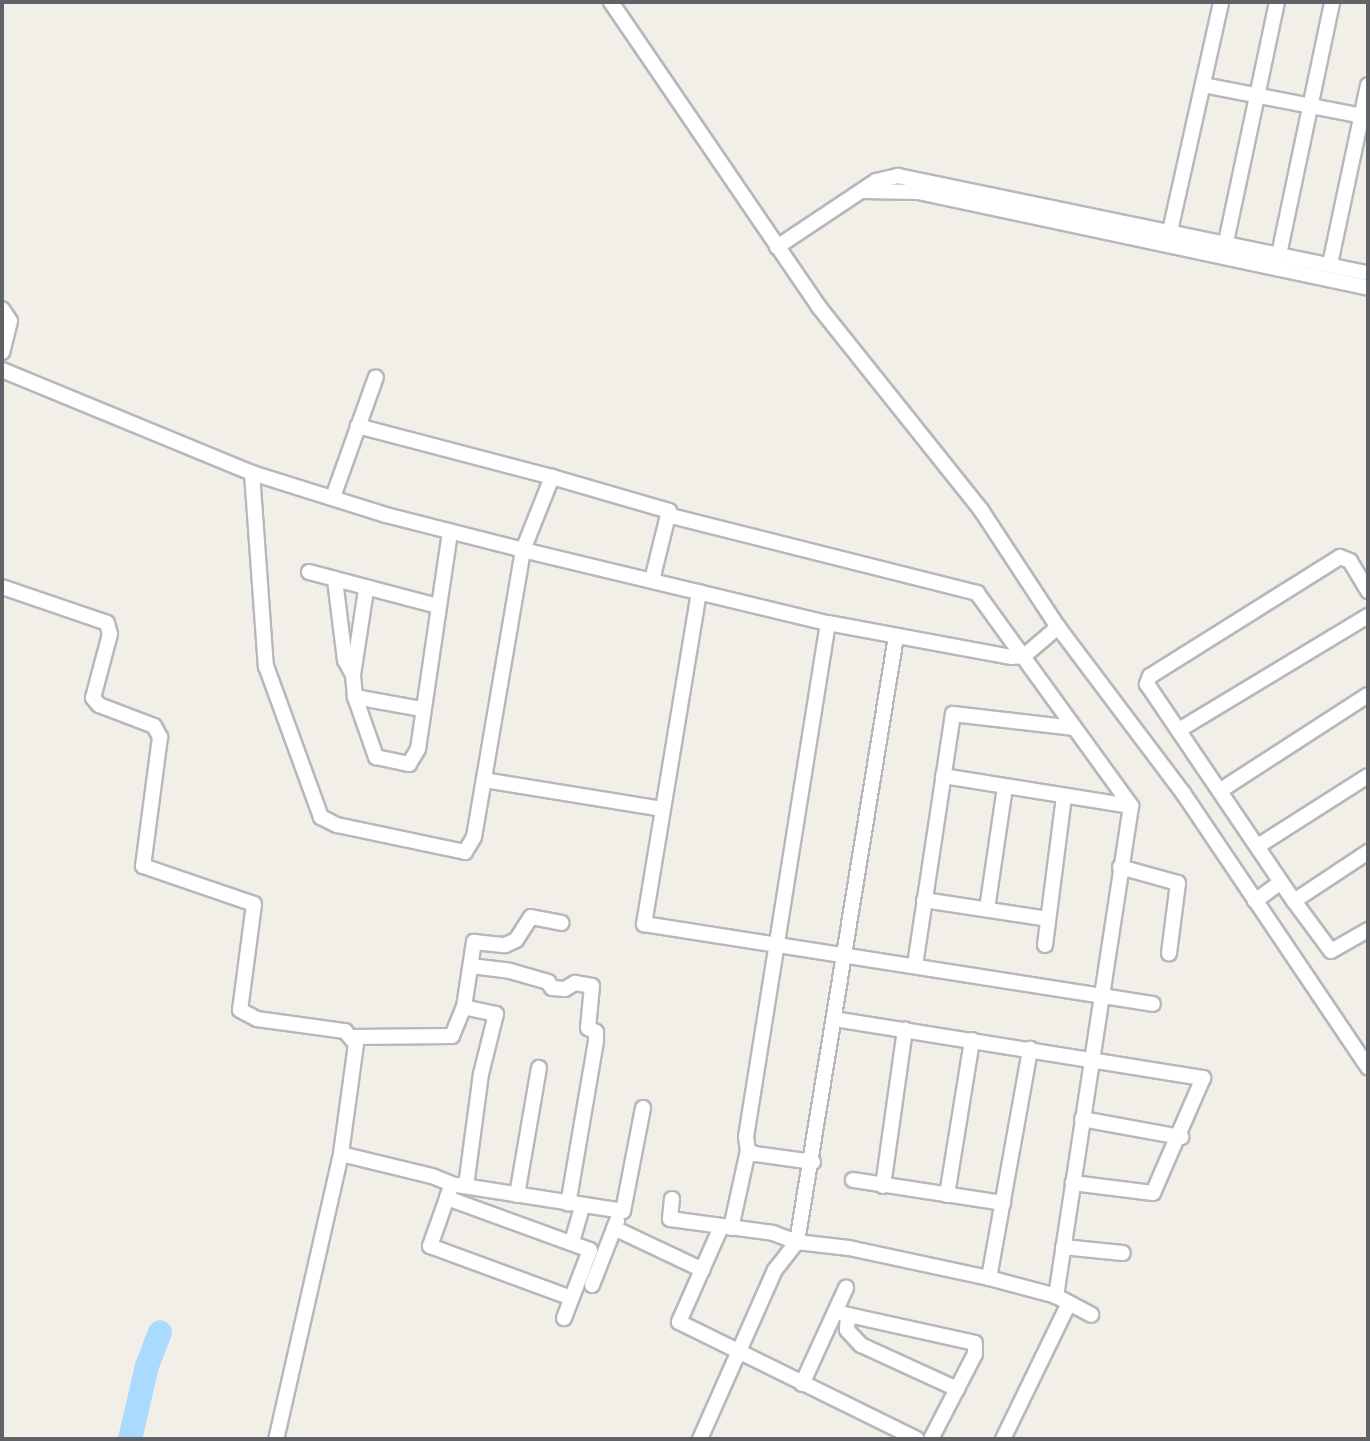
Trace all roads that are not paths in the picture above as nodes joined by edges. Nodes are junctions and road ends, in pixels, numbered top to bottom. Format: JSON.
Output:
{"nodes":[{"id":1,"x":611,"y":2,"type":"edge"},
{"id":2,"x":1221,"y":2,"type":"edge"},
{"id":3,"x":1276,"y":2,"type":"edge"},
{"id":4,"x":1332,"y":2,"type":"edge"},
{"id":5,"x":1203,"y":85,"type":"junction"},
{"id":6,"x":1368,"y":85,"type":"edge"},
{"id":7,"x":1259,"y":96,"type":"junction"},
{"id":8,"x":1311,"y":105,"type":"junction"},
{"id":9,"x":1365,"y":116,"type":"edge"},
{"id":10,"x":862,"y":191,"type":"junction"},
{"id":11,"x":1170,"y":231,"type":"junction"},
{"id":12,"x":1226,"y":242,"type":"junction"},
{"id":13,"x":777,"y":247,"type":"junction"},
{"id":14,"x":1167,"y":247,"type":"junction"},
{"id":15,"x":1277,"y":262,"type":"junction"},
{"id":16,"x":1331,"y":264,"type":"junction"},
{"id":17,"x":1368,"y":272,"type":"edge"},
{"id":18,"x":1368,"y":288,"type":"edge"},
{"id":19,"x":2,"y":309,"type":"edge"},
{"id":20,"x":2,"y":352,"type":"edge"},
{"id":21,"x":2,"y":370,"type":"edge"},
{"id":22,"x":376,"y":377,"type":"dead end"},
{"id":23,"x":358,"y":426,"type":"junction"},
{"id":24,"x":252,"y":473,"type":"junction"},
{"id":25,"x":552,"y":477,"type":"junction"},
{"id":26,"x":333,"y":497,"type":"junction"},
{"id":27,"x":671,"y":516,"type":"junction"},
{"id":28,"x":450,"y":531,"type":"junction"},
{"id":29,"x":523,"y":550,"type":"junction"},
{"id":30,"x":309,"y":572,"type":"dead end"},
{"id":31,"x":335,"y":580,"type":"junction"},
{"id":32,"x":652,"y":580,"type":"junction"},
{"id":33,"x":2,"y":587,"type":"edge"},
{"id":34,"x":366,"y":590,"type":"junction"},
{"id":35,"x":699,"y":592,"type":"junction"},
{"id":36,"x":1368,"y":592,"type":"edge"},
{"id":37,"x":438,"y":607,"type":"junction"},
{"id":38,"x":1368,"y":615,"type":"edge"},
{"id":39,"x":828,"y":623,"type":"junction"},
{"id":40,"x":1058,"y":627,"type":"junction"},
{"id":41,"x":896,"y":637,"type":"junction"},
{"id":42,"x":1024,"y":656,"type":"junction"},
{"id":43,"x":353,"y":675,"type":"junction"},
{"id":44,"x":1368,"y":695,"type":"edge"},
{"id":45,"x":355,"y":696,"type":"junction"},
{"id":46,"x":422,"y":709,"type":"junction"},
{"id":47,"x":1074,"y":728,"type":"junction"},
{"id":48,"x":1179,"y":730,"type":"junction"},
{"id":49,"x":943,"y":776,"type":"junction"},
{"id":50,"x":1368,"y":776,"type":"edge"},
{"id":51,"x":484,"y":780,"type":"junction"},
{"id":52,"x":1005,"y":787,"type":"junction"},
{"id":53,"x":1221,"y":790,"type":"junction"},
{"id":54,"x":1065,"y":796,"type":"junction"},
{"id":55,"x":1131,"y":806,"type":"junction"},
{"id":56,"x":663,"y":809,"type":"junction"},
{"id":57,"x":1258,"y":846,"type":"junction"},
{"id":58,"x":1368,"y":852,"type":"edge"},
{"id":59,"x":1120,"y":867,"type":"junction"},
{"id":60,"x":1281,"y":882,"type":"junction"},
{"id":61,"x":1262,"y":897,"type":"junction"},
{"id":62,"x":924,"y":900,"type":"junction"},
{"id":63,"x":1294,"y":901,"type":"junction"},
{"id":64,"x":987,"y":909,"type":"junction"},
{"id":65,"x":1048,"y":919,"type":"junction"},
{"id":66,"x":561,"y":923,"type":"dead end"},
{"id":67,"x":1368,"y":930,"type":"edge"},
{"id":68,"x":776,"y":945,"type":"junction"},
{"id":69,"x":1045,"y":945,"type":"dead end"},
{"id":70,"x":1169,"y":953,"type":"dead end"},
{"id":71,"x":845,"y":955,"type":"junction"},
{"id":72,"x":915,"y":965,"type":"junction"},
{"id":73,"x":471,"y":966,"type":"junction"},
{"id":74,"x":1101,"y":995,"type":"junction"},
{"id":75,"x":1153,"y":1004,"type":"dead end"},
{"id":76,"x":464,"y":1007,"type":"junction"},
{"id":77,"x":834,"y":1019,"type":"junction"},
{"id":78,"x":905,"y":1030,"type":"junction"},
{"id":79,"x":352,"y":1037,"type":"junction"},
{"id":80,"x":972,"y":1040,"type":"junction"},
{"id":81,"x":1030,"y":1049,"type":"junction"},
{"id":82,"x":1091,"y":1058,"type":"junction"},
{"id":83,"x":1368,"y":1067,"type":"edge"},
{"id":84,"x":539,"y":1068,"type":"dead end"},
{"id":85,"x":643,"y":1108,"type":"dead end"},
{"id":86,"x":1082,"y":1119,"type":"junction"},
{"id":87,"x":1181,"y":1137,"type":"junction"},
{"id":88,"x":748,"y":1151,"type":"junction"},
{"id":89,"x":341,"y":1154,"type":"junction"},
{"id":90,"x":813,"y":1162,"type":"junction"},
{"id":91,"x":853,"y":1180,"type":"dead end"},
{"id":92,"x":1073,"y":1183,"type":"junction"},
{"id":93,"x":883,"y":1185,"type":"junction"},
{"id":94,"x":455,"y":1189,"type":"junction"},
{"id":95,"x":517,"y":1195,"type":"junction"},
{"id":96,"x":947,"y":1195,"type":"junction"},
{"id":97,"x":672,"y":1199,"type":"dead end"},
{"id":98,"x":1003,"y":1203,"type":"junction"},
{"id":99,"x":575,"y":1205,"type":"junction"},
{"id":100,"x":726,"y":1228,"type":"junction"},
{"id":101,"x":572,"y":1242,"type":"junction"},
{"id":102,"x":797,"y":1242,"type":"junction"},
{"id":103,"x":1063,"y":1247,"type":"junction"},
{"id":104,"x":1123,"y":1253,"type":"dead end"},
{"id":105,"x":703,"y":1270,"type":"junction"},
{"id":106,"x":989,"y":1278,"type":"junction"},
{"id":107,"x":592,"y":1285,"type":"dead end"},
{"id":108,"x":846,"y":1288,"type":"dead end"},
{"id":109,"x":571,"y":1298,"type":"junction"},
{"id":110,"x":1062,"y":1299,"type":"junction"},
{"id":111,"x":842,"y":1314,"type":"junction"},
{"id":112,"x":1091,"y":1315,"type":"dead end"},
{"id":113,"x":564,"y":1318,"type":"dead end"},
{"id":114,"x":738,"y":1353,"type":"junction"},
{"id":115,"x":802,"y":1384,"type":"junction"},
{"id":116,"x":957,"y":1389,"type":"junction"},
{"id":117,"x":276,"y":1439,"type":"edge"},
{"id":118,"x":699,"y":1439,"type":"edge"},
{"id":119,"x":917,"y":1439,"type":"edge"},
{"id":120,"x":931,"y":1439,"type":"edge"},
{"id":121,"x":1003,"y":1439,"type":"edge"}],
"edges":[{"from":1,"to":13,"type":"street"},
{"from":2,"to":5,"type":"street"},
{"from":3,"to":7,"type":"street"},
{"from":4,"to":8,"type":"street"},
{"from":5,"to":7,"type":"street"},
{"from":5,"to":11,"type":"street"},
{"from":6,"to":9,"type":"street"},
{"from":7,"to":8,"type":"street"},
{"from":7,"to":12,"type":"street"},
{"from":8,"to":9,"type":"street"},
{"from":8,"to":15,"type":"street"},
{"from":9,"to":16,"type":"street"},
{"from":10,"to":11,"type":"street"},
{"from":10,"to":13,"type":"street"},
{"from":10,"to":14,"type":"street"},
{"from":11,"to":12,"type":"street"},
{"from":11,"to":14,"type":"street"},
{"from":12,"to":15,"type":"street"},
{"from":13,"to":40,"type":"street"},
{"from":14,"to":15,"type":"street"},
{"from":15,"to":16,"type":"street"},
{"from":15,"to":18,"type":"street"},
{"from":16,"to":17,"type":"street"},
{"from":19,"to":20,"type":"street"},
{"from":21,"to":24,"type":"street"},
{"from":22,"to":23,"type":"street"},
{"from":23,"to":25,"type":"street"},
{"from":23,"to":26,"type":"street"},
{"from":24,"to":26,"type":"street"},
{"from":24,"to":51,"type":"street"},
{"from":25,"to":27,"type":"street"},
{"from":25,"to":29,"type":"street"},
{"from":26,"to":28,"type":"street"},
{"from":27,"to":32,"type":"street"},
{"from":27,"to":42,"type":"street"},
{"from":28,"to":29,"type":"street"},
{"from":28,"to":37,"type":"street"},
{"from":29,"to":32,"type":"street"},
{"from":29,"to":51,"type":"street"},
{"from":30,"to":31,"type":"street"},
{"from":31,"to":34,"type":"street"},
{"from":31,"to":43,"type":"street"},
{"from":32,"to":35,"type":"street"},
{"from":33,"to":79,"type":"street"},
{"from":34,"to":37,"type":"street"},
{"from":34,"to":43,"type":"street"},
{"from":35,"to":39,"type":"street"},
{"from":35,"to":56,"type":"street"},
{"from":36,"to":48,"type":"street"},
{"from":37,"to":46,"type":"street"},
{"from":38,"to":48,"type":"street"},
{"from":39,"to":41,"type":"street"},
{"from":39,"to":68,"type":"street"},
{"from":40,"to":42,"type":"street"},
{"from":40,"to":61,"type":"street"},
{"from":41,"to":42,"type":"street"},
{"from":41,"to":71,"type":"street"},
{"from":42,"to":47,"type":"street"},
{"from":43,"to":45,"type":"street"},
{"from":44,"to":53,"type":"street"},
{"from":45,"to":46,"type":"street"},
{"from":45,"to":46,"type":"street"},
{"from":47,"to":49,"type":"street"},
{"from":47,"to":55,"type":"street"},
{"from":48,"to":53,"type":"street"},
{"from":49,"to":52,"type":"street"},
{"from":49,"to":62,"type":"street"},
{"from":50,"to":57,"type":"street"},
{"from":51,"to":56,"type":"street"},
{"from":52,"to":54,"type":"street"},
{"from":52,"to":64,"type":"street"},
{"from":53,"to":57,"type":"street"},
{"from":54,"to":55,"type":"street"},
{"from":54,"to":65,"type":"street"},
{"from":55,"to":59,"type":"street"},
{"from":56,"to":68,"type":"street"},
{"from":57,"to":60,"type":"street"},
{"from":58,"to":63,"type":"street"},
{"from":59,"to":70,"type":"street"},
{"from":59,"to":74,"type":"street"},
{"from":60,"to":61,"type":"street"},
{"from":60,"to":63,"type":"street"},
{"from":61,"to":83,"type":"street"},
{"from":62,"to":64,"type":"street"},
{"from":62,"to":72,"type":"street"},
{"from":63,"to":67,"type":"street"},
{"from":64,"to":65,"type":"street"},
{"from":65,"to":69,"type":"street"},
{"from":66,"to":73,"type":"street"},
{"from":68,"to":71,"type":"street"},
{"from":68,"to":88,"type":"street"},
{"from":71,"to":72,"type":"street"},
{"from":71,"to":77,"type":"street"},
{"from":72,"to":74,"type":"street"},
{"from":73,"to":76,"type":"street"},
{"from":73,"to":99,"type":"street"},
{"from":74,"to":75,"type":"street"},
{"from":74,"to":82,"type":"street"},
{"from":76,"to":79,"type":"street"},
{"from":76,"to":94,"type":"street"},
{"from":77,"to":78,"type":"street"},
{"from":77,"to":90,"type":"street"},
{"from":78,"to":80,"type":"street"},
{"from":78,"to":93,"type":"street"},
{"from":79,"to":89,"type":"street"},
{"from":80,"to":81,"type":"street"},
{"from":80,"to":96,"type":"street"},
{"from":81,"to":82,"type":"street"},
{"from":81,"to":98,"type":"street"},
{"from":82,"to":86,"type":"street"},
{"from":82,"to":87,"type":"street"},
{"from":84,"to":95,"type":"street"},
{"from":85,"to":99,"type":"street"},
{"from":86,"to":87,"type":"street"},
{"from":86,"to":92,"type":"street"},
{"from":87,"to":92,"type":"street"},
{"from":88,"to":90,"type":"street"},
{"from":88,"to":100,"type":"street"},
{"from":89,"to":94,"type":"street"},
{"from":89,"to":117,"type":"street"},
{"from":90,"to":102,"type":"street"},
{"from":91,"to":93,"type":"street"},
{"from":92,"to":103,"type":"street"},
{"from":93,"to":96,"type":"street"},
{"from":94,"to":95,"type":"street"},
{"from":94,"to":101,"type":"street"},
{"from":94,"to":109,"type":"street"},
{"from":95,"to":99,"type":"street"},
{"from":96,"to":98,"type":"street"},
{"from":97,"to":100,"type":"street"},
{"from":98,"to":106,"type":"street"},
{"from":99,"to":101,"type":"street"},
{"from":100,"to":102,"type":"street"},
{"from":100,"to":105,"type":"street"},
{"from":101,"to":109,"type":"street"},
{"from":102,"to":106,"type":"street"},
{"from":102,"to":114,"type":"street"},
{"from":103,"to":104,"type":"street"},
{"from":103,"to":110,"type":"street"},
{"from":105,"to":107,"type":"street"},
{"from":105,"to":114,"type":"street"},
{"from":106,"to":110,"type":"street"},
{"from":108,"to":111,"type":"street"},
{"from":109,"to":113,"type":"street"},
{"from":110,"to":112,"type":"street"},
{"from":110,"to":121,"type":"street"},
{"from":111,"to":115,"type":"street"},
{"from":111,"to":116,"type":"street"},
{"from":111,"to":116,"type":"street"},
{"from":114,"to":115,"type":"street"},
{"from":114,"to":118,"type":"street"},
{"from":115,"to":119,"type":"street"},
{"from":116,"to":120,"type":"street"}]}
